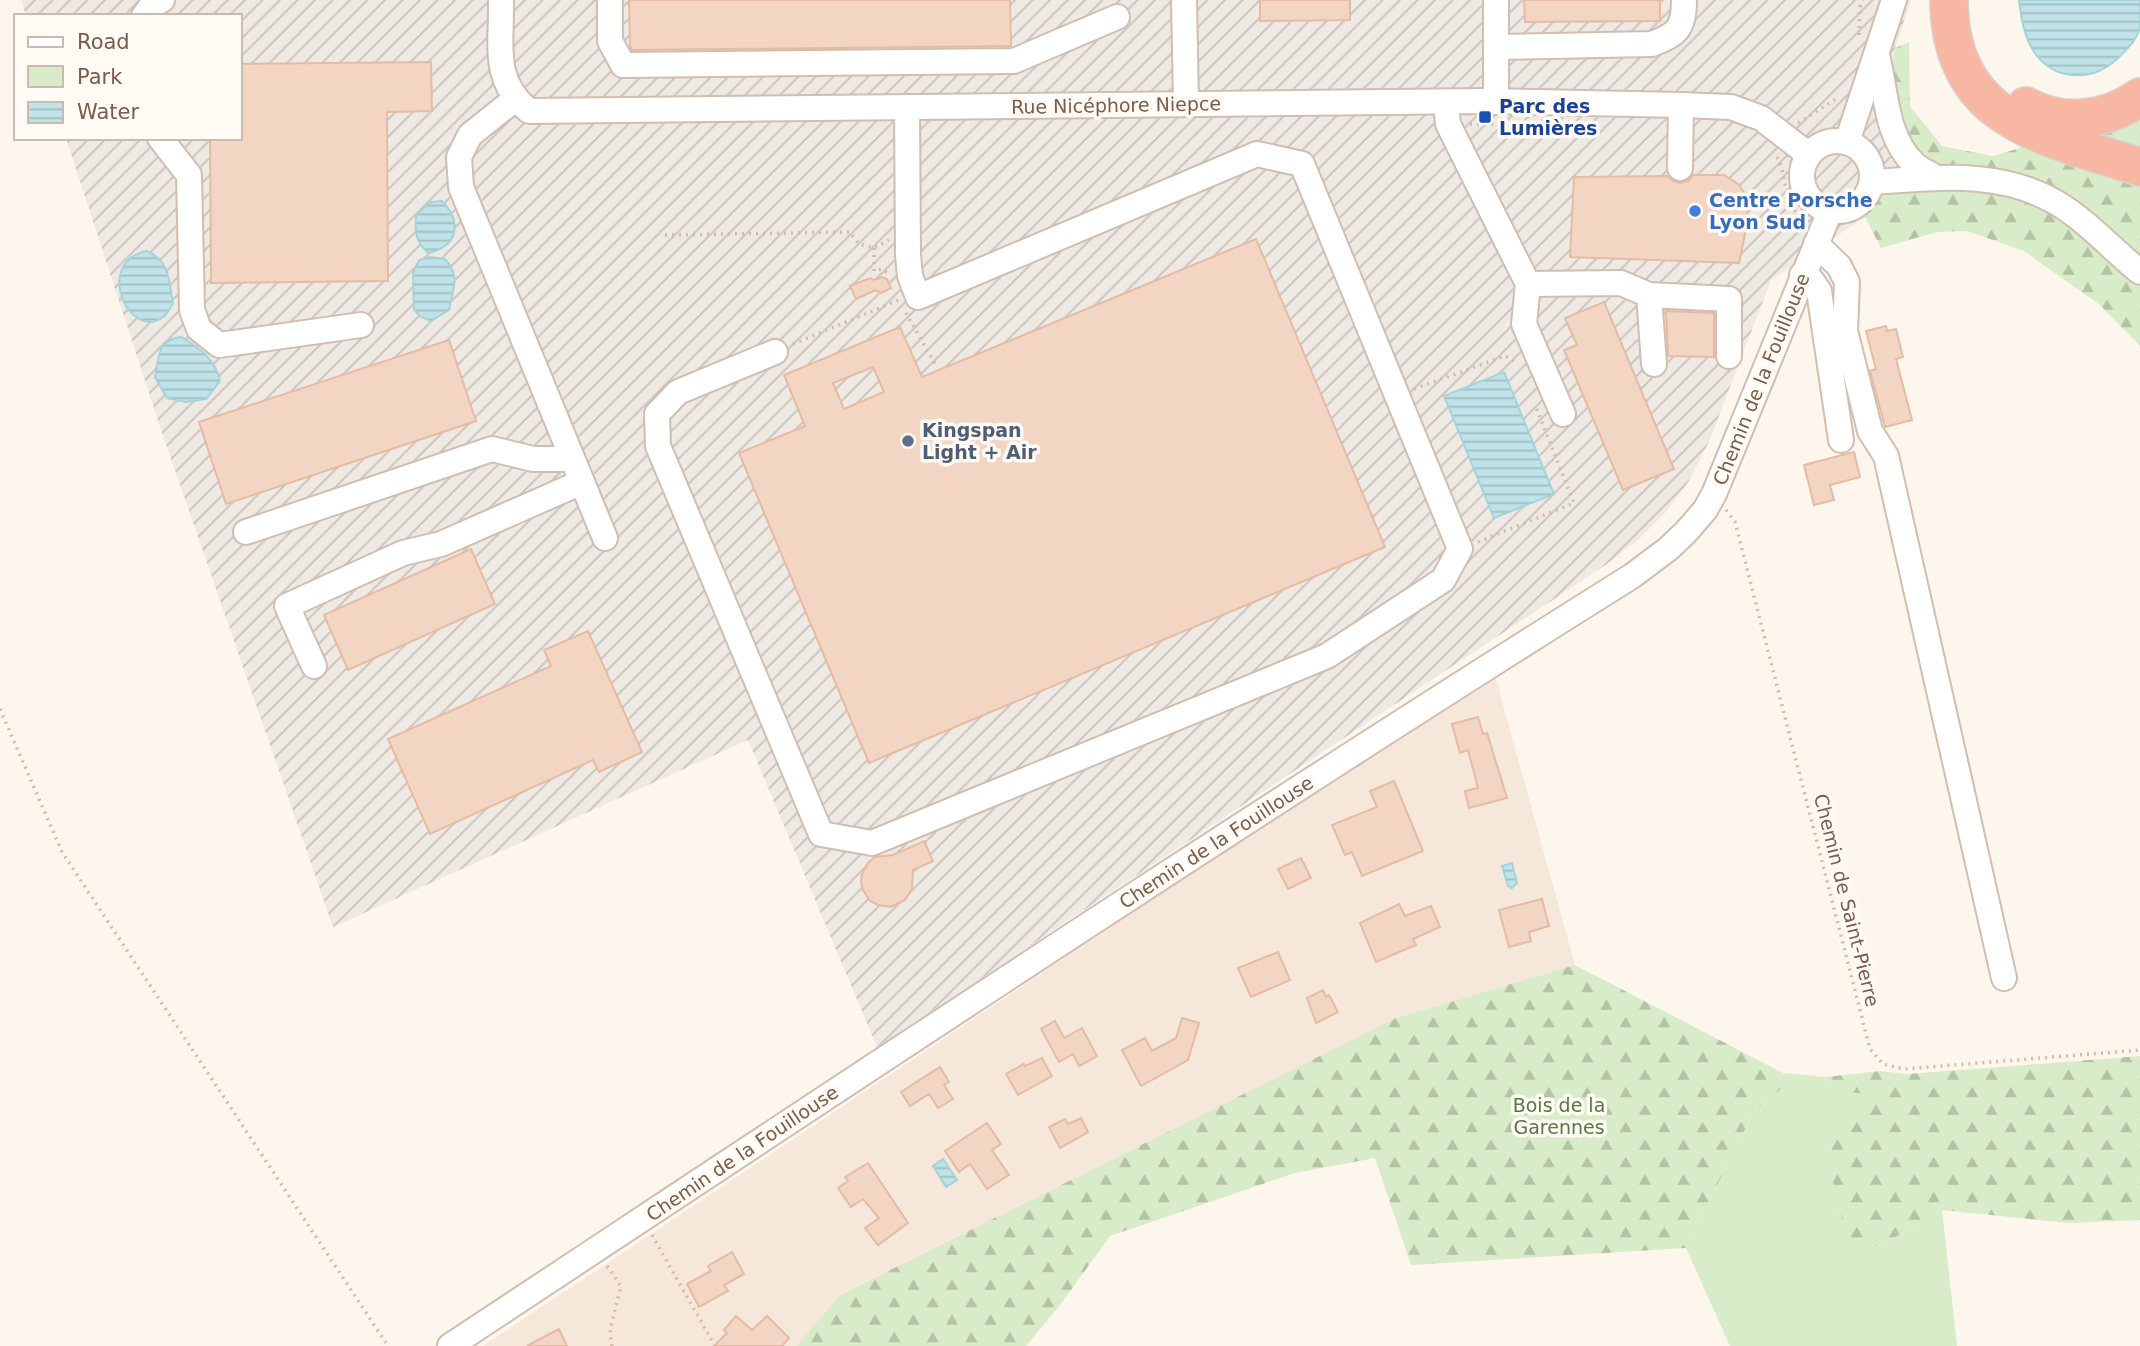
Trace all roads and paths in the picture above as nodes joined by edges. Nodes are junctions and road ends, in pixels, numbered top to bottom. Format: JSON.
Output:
{"nodes":[{"id":1,"x":162,"y":0,"type":"edge"},
{"id":2,"x":502,"y":0,"type":"edge"},
{"id":3,"x":610,"y":0,"type":"edge"},
{"id":4,"x":1184,"y":0,"type":"edge"},
{"id":5,"x":1496,"y":0,"type":"edge"},
{"id":6,"x":1684,"y":0,"type":"edge"},
{"id":7,"x":1863,"y":0,"type":"edge"},
{"id":8,"x":1894,"y":0,"type":"edge"},
{"id":9,"x":1949,"y":0,"type":"edge"},
{"id":10,"x":1963,"y":0,"type":"edge"},
{"id":11,"x":145,"y":14,"type":"edge"},
{"id":12,"x":1117,"y":17,"type":"dead end"},
{"id":13,"x":1496,"y":47,"type":"junction"},
{"id":14,"x":1868,"y":50,"type":"junction"},
{"id":15,"x":1844,"y":92,"type":"dead end"},
{"id":16,"x":2140,"y":97,"type":"edge"},
{"id":17,"x":515,"y":99,"type":"junction"},
{"id":18,"x":1446,"y":102,"type":"junction"},
{"id":19,"x":1496,"y":102,"type":"junction"},
{"id":20,"x":1186,"y":104,"type":"junction"},
{"id":21,"x":1681,"y":105,"type":"junction"},
{"id":22,"x":907,"y":107,"type":"junction"},
{"id":23,"x":1787,"y":136,"type":"junction"},
{"id":24,"x":162,"y":140,"type":"edge"},
{"id":25,"x":1847,"y":142,"type":"junction"},
{"id":26,"x":1809,"y":155,"type":"junction"},
{"id":27,"x":2140,"y":167,"type":"edge"},
{"id":28,"x":1681,"y":168,"type":"dead end"},
{"id":29,"x":1933,"y":176,"type":"junction"},
{"id":30,"x":1872,"y":182,"type":"junction"},
{"id":31,"x":1830,"y":211,"type":"junction"},
{"id":32,"x":909,"y":227,"type":"junction"},
{"id":33,"x":665,"y":235,"type":"dead end"},
{"id":34,"x":1806,"y":241,"type":"junction"},
{"id":35,"x":2140,"y":272,"type":"edge"},
{"id":36,"x":1802,"y":275,"type":"junction"},
{"id":37,"x":1528,"y":285,"type":"junction"},
{"id":38,"x":1649,"y":295,"type":"junction"},
{"id":39,"x":901,"y":300,"type":"dead end"},
{"id":40,"x":361,"y":325,"type":"dead end"},
{"id":41,"x":775,"y":352,"type":"joint"},
{"id":42,"x":1729,"y":356,"type":"dead end"},
{"id":43,"x":1654,"y":364,"type":"dead end"},
{"id":44,"x":1522,"y":374,"type":"dead end"},
{"id":45,"x":1397,"y":396,"type":"junction"},
{"id":46,"x":1532,"y":400,"type":"dead end"},
{"id":47,"x":1563,"y":414,"type":"dead end"},
{"id":48,"x":1841,"y":440,"type":"dead end"},
{"id":49,"x":577,"y":470,"type":"junction"},
{"id":50,"x":1714,"y":494,"type":"junction"},
{"id":51,"x":246,"y":531,"type":"dead end"},
{"id":52,"x":605,"y":538,"type":"dead end"},
{"id":53,"x":1460,"y":549,"type":"junction"},
{"id":54,"x":314,"y":666,"type":"dead end"},
{"id":55,"x":0,"y":709,"type":"edge"},
{"id":56,"x":2004,"y":978,"type":"dead end"},
{"id":57,"x":2140,"y":1050,"type":"edge"},
{"id":58,"x":642,"y":1219,"type":"junction"},
{"id":59,"x":596,"y":1249,"type":"junction"},
{"id":60,"x":388,"y":1346,"type":"edge"},
{"id":61,"x":450,"y":1346,"type":"edge"},
{"id":62,"x":612,"y":1346,"type":"edge"},
{"id":63,"x":715,"y":1346,"type":"edge"}],
"edges":[{"from":1,"to":11,"type":"street"},
{"from":2,"to":17,"type":"street"},
{"from":3,"to":12,"type":"street"},
{"from":4,"to":20,"type":"street"},
{"from":5,"to":13,"type":"street"},
{"from":6,"to":13,"type":"street"},
{"from":7,"to":14,"type":"path"},
{"from":8,"to":14,"type":"street"},
{"from":9,"to":27,"type":"highway"},
{"from":10,"to":16,"type":"highway"},
{"from":13,"to":19,"type":"street"},
{"from":14,"to":25,"type":"street"},
{"from":14,"to":29,"type":"street"},
{"from":15,"to":23,"type":"path"},
{"from":17,"to":22,"type":"street","name":"Rue Nicéphore Niepce"},
{"from":17,"to":49,"type":"street"},
{"from":18,"to":19,"type":"street","name":"Rue Nicéphore Niepce"},
{"from":18,"to":20,"type":"street","name":"Rue Nicéphore Niepce"},
{"from":18,"to":37,"type":"street"},
{"from":19,"to":21,"type":"street","name":"Rue Nicéphore Niepce"},
{"from":20,"to":22,"type":"street","name":"Rue Nicéphore Niepce"},
{"from":21,"to":23,"type":"street","name":"Rue Nicéphore Niepce"},
{"from":21,"to":28,"type":"street"},
{"from":22,"to":32,"type":"street"},
{"from":23,"to":26,"type":"street","name":"Rue Nicéphore Niepce"},
{"from":23,"to":34,"type":"path"},
{"from":24,"to":40,"type":"street"},
{"from":25,"to":26,"type":"street"},
{"from":25,"to":30,"type":"street"},
{"from":26,"to":31,"type":"street"},
{"from":29,"to":30,"type":"street"},
{"from":29,"to":35,"type":"street"},
{"from":30,"to":31,"type":"street"},
{"from":31,"to":34,"type":"street","name":"Chemin de la Fouillouse"},
{"from":32,"to":33,"type":"path"},
{"from":32,"to":45,"type":"street"},
{"from":34,"to":36,"type":"street","name":"Chemin de la Fouillouse"},
{"from":34,"to":56,"type":"street"},
{"from":36,"to":48,"type":"street"},
{"from":36,"to":50,"type":"street","name":"Chemin de la Fouillouse"},
{"from":37,"to":38,"type":"street"},
{"from":37,"to":47,"type":"street"},
{"from":38,"to":42,"type":"street"},
{"from":38,"to":43,"type":"street"},
{"from":39,"to":41,"type":"path"},
{"from":41,"to":53,"type":"street"},
{"from":44,"to":45,"type":"path"},
{"from":45,"to":53,"type":"street"},
{"from":46,"to":53,"type":"path"},
{"from":49,"to":51,"type":"street"},
{"from":49,"to":52,"type":"street"},
{"from":49,"to":54,"type":"street"},
{"from":50,"to":57,"type":"path","name":"Chemin de Saint-Pierre"},
{"from":50,"to":58,"type":"street","name":"Chemin de la Fouillouse"},
{"from":55,"to":60,"type":"path"},
{"from":58,"to":59,"type":"street","name":"Chemin de la Fouillouse"},
{"from":58,"to":63,"type":"path"},
{"from":59,"to":61,"type":"street","name":"Chemin de la Fouillouse"},
{"from":59,"to":62,"type":"path"}]}
